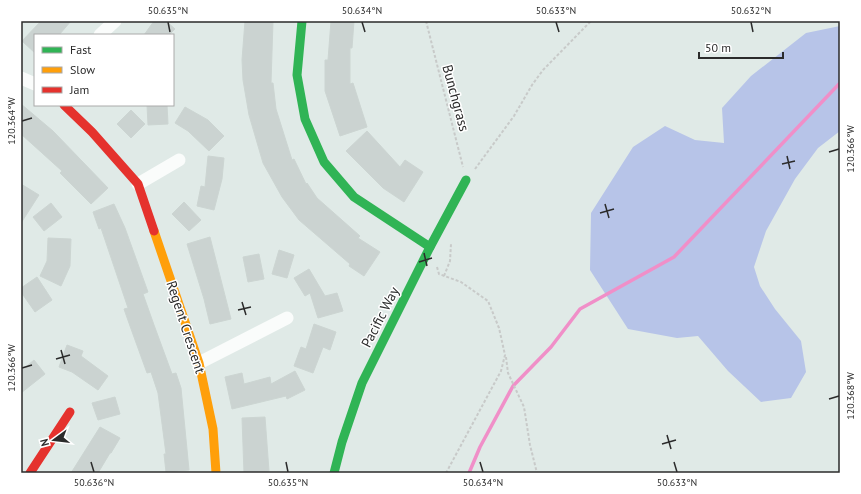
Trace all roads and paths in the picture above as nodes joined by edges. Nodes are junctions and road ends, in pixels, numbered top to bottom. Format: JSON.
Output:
{"nodes":[{"id":1,"x":115,"y":21,"type":"edge"},
{"id":2,"x":302,"y":21,"type":"edge"},
{"id":3,"x":426,"y":21,"type":"edge"},
{"id":4,"x":591,"y":21,"type":"edge"},
{"id":5,"x":101,"y":34,"type":"edge"},
{"id":6,"x":21,"y":78,"type":"edge"},
{"id":7,"x":34,"y":84,"type":"edge"},
{"id":8,"x":65,"y":106,"type":"edge"},
{"id":9,"x":179,"y":160,"type":"dead end"},
{"id":10,"x":466,"y":180,"type":"junction"},
{"id":11,"x":138,"y":184,"type":"junction"},
{"id":12,"x":451,"y":244,"type":"dead end"},
{"id":13,"x":430,"y":247,"type":"junction"},
{"id":14,"x":444,"y":276,"type":"junction"},
{"id":15,"x":287,"y":318,"type":"dead end"},
{"id":16,"x":505,"y":355,"type":"junction"},
{"id":17,"x":199,"y":363,"type":"junction"},
{"id":18,"x":70,"y":412,"type":"dead end"},
{"id":19,"x":30,"y":473,"type":"edge"},
{"id":20,"x":216,"y":473,"type":"edge"},
{"id":21,"x":334,"y":473,"type":"edge"},
{"id":22,"x":446,"y":473,"type":"edge"},
{"id":23,"x":537,"y":473,"type":"edge"}],
"edges":[{"from":1,"to":5,"type":"street"},
{"from":2,"to":13,"type":"street"},
{"from":3,"to":10,"type":"path","name":"Bunchgrass"},
{"from":4,"to":10,"type":"path"},
{"from":6,"to":7,"type":"street"},
{"from":8,"to":11,"type":"street","name":"Regent Crescent"},
{"from":9,"to":11,"type":"street"},
{"from":10,"to":13,"type":"street","name":"Pacific Way"},
{"from":11,"to":17,"type":"street","name":"Regent Crescent"},
{"from":12,"to":14,"type":"path"},
{"from":13,"to":14,"type":"path"},
{"from":13,"to":21,"type":"street","name":"Pacific Way"},
{"from":14,"to":16,"type":"path"},
{"from":15,"to":17,"type":"street"},
{"from":16,"to":22,"type":"path"},
{"from":16,"to":23,"type":"path"},
{"from":17,"to":20,"type":"street","name":"Regent Crescent"},
{"from":18,"to":19,"type":"street"}]}
